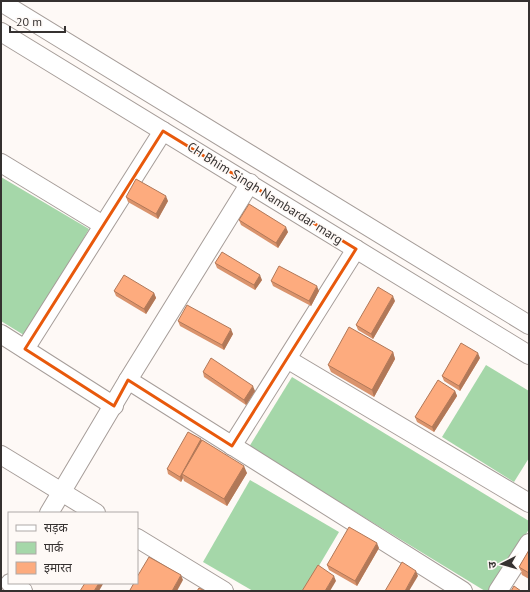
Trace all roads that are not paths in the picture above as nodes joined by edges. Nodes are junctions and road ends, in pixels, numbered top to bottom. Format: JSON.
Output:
{"nodes":[{"id":1,"x":1,"y":2,"type":"edge"},
{"id":2,"x":1,"y":32,"type":"edge"},
{"id":3,"x":163,"y":131,"type":"junction"},
{"id":4,"x":1,"y":163,"type":"edge"},
{"id":5,"x":250,"y":183,"type":"junction"},
{"id":6,"x":103,"y":225,"type":"junction"},
{"id":7,"x":356,"y":249,"type":"junction"},
{"id":8,"x":529,"y":325,"type":"edge"},
{"id":9,"x":1,"y":334,"type":"edge"},
{"id":10,"x":25,"y":349,"type":"junction"},
{"id":11,"x":529,"y":355,"type":"edge"},
{"id":12,"x":287,"y":359,"type":"junction"},
{"id":13,"x":128,"y":380,"type":"junction"},
{"id":14,"x":114,"y":406,"type":"junction"},
{"id":15,"x":232,"y":446,"type":"junction"},
{"id":16,"x":1,"y":455,"type":"edge"},
{"id":17,"x":62,"y":492,"type":"junction"},
{"id":18,"x":529,"y":503,"type":"edge"},
{"id":19,"x":50,"y":512,"type":"edge"},
{"id":20,"x":94,"y":512,"type":"edge"},
{"id":21,"x":138,"y":539,"type":"edge"},
{"id":22,"x":529,"y":543,"type":"edge"},
{"id":23,"x":9,"y":584,"type":"edge"},
{"id":24,"x":23,"y":591,"type":"edge"},
{"id":25,"x":224,"y":591,"type":"edge"},
{"id":26,"x":462,"y":591,"type":"edge"},
{"id":27,"x":498,"y":591,"type":"edge"}],
"edges":[{"from":1,"to":8,"type":"street","name":"CH Bhim Singh Nambardar marg"},
{"from":2,"to":3,"type":"street","name":"CH Bhim Singh Nambardar marg"},
{"from":3,"to":5,"type":"street","name":"CH Bhim Singh Nambardar marg"},
{"from":3,"to":6,"type":"street"},
{"from":4,"to":6,"type":"street"},
{"from":5,"to":7,"type":"street","name":"CH Bhim Singh Nambardar marg"},
{"from":5,"to":13,"type":"street"},
{"from":6,"to":10,"type":"street"},
{"from":7,"to":11,"type":"street","name":"CH Bhim Singh Nambardar marg"},
{"from":7,"to":12,"type":"street"},
{"from":9,"to":10,"type":"street"},
{"from":10,"to":14,"type":"street"},
{"from":12,"to":15,"type":"street"},
{"from":12,"to":18,"type":"street"},
{"from":13,"to":14,"type":"street"},
{"from":13,"to":15,"type":"street"},
{"from":14,"to":17,"type":"street"},
{"from":15,"to":26,"type":"street"},
{"from":16,"to":17,"type":"street"},
{"from":17,"to":19,"type":"street"},
{"from":17,"to":20,"type":"street"},
{"from":21,"to":25,"type":"street"},
{"from":22,"to":27,"type":"street"},
{"from":23,"to":24,"type":"street"}]}
